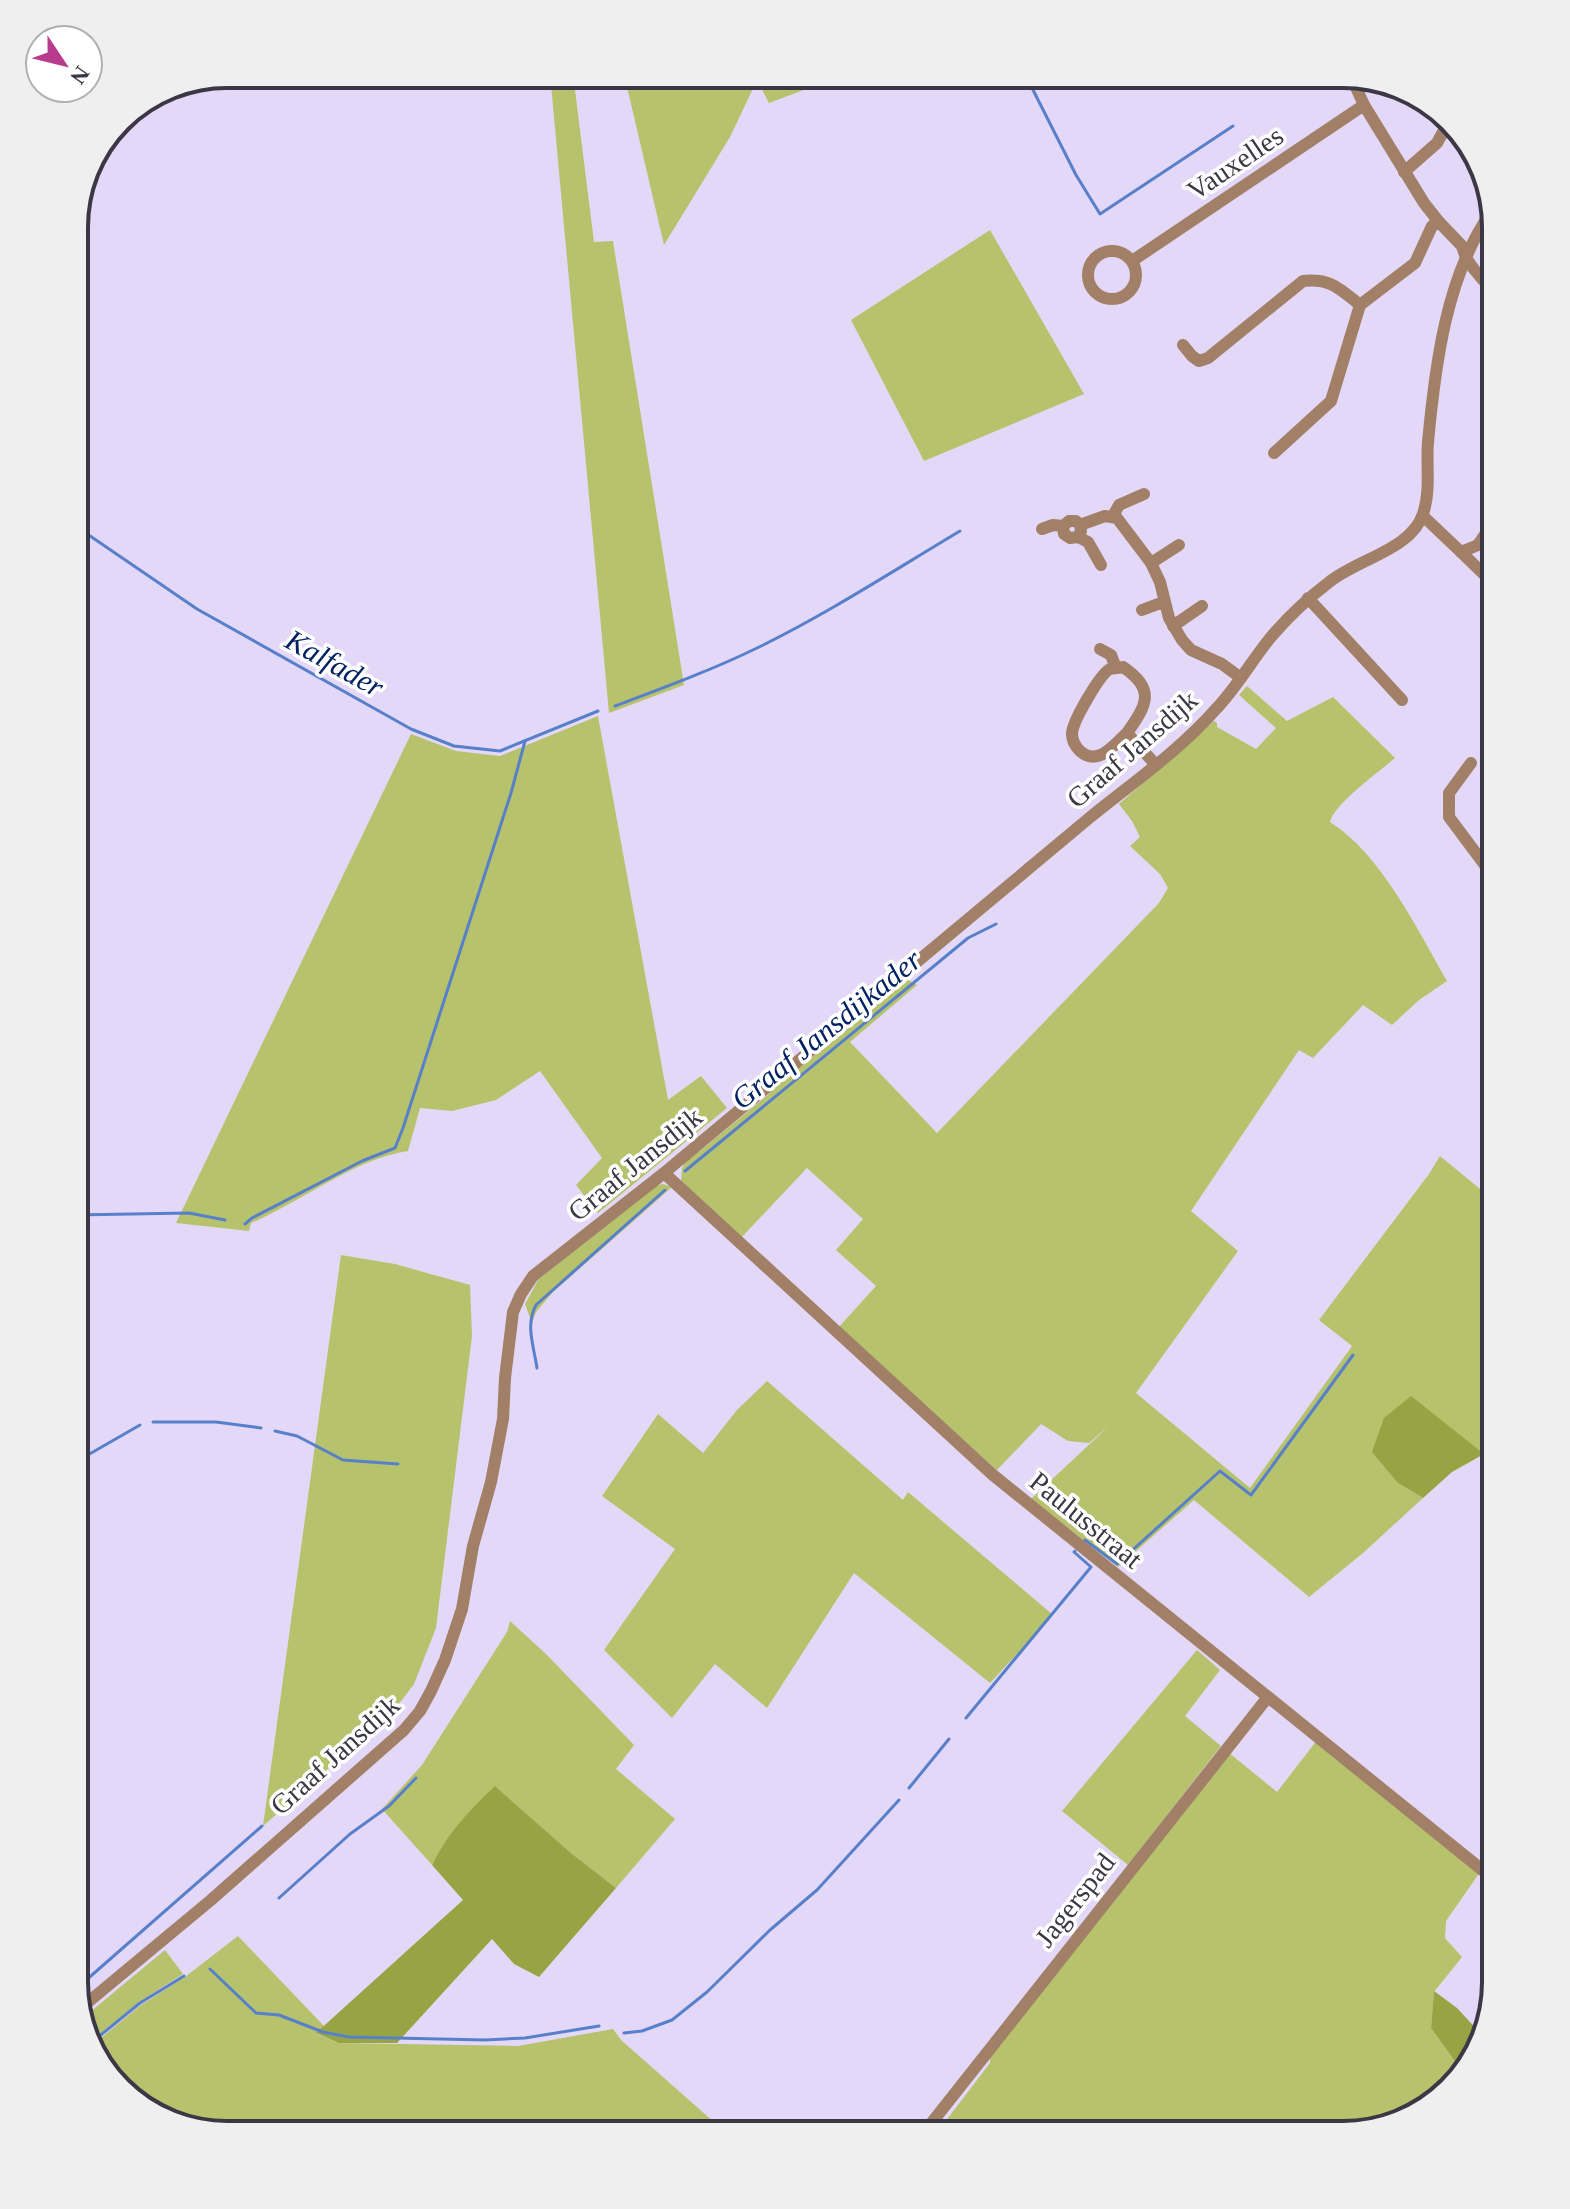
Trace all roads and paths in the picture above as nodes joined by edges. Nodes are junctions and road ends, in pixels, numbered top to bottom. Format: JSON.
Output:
{"nodes":[{"id":1,"x":1357,"y":89,"type":"edge"},
{"id":2,"x":1364,"y":105,"type":"junction"},
{"id":3,"x":1443,"y":131,"type":"edge"},
{"id":4,"x":1404,"y":172,"type":"junction"},
{"id":5,"x":1439,"y":222,"type":"junction"},
{"id":6,"x":1482,"y":225,"type":"edge"},
{"id":7,"x":1466,"y":258,"type":"junction"},
{"id":8,"x":1132,"y":261,"type":"dead end"},
{"id":9,"x":1482,"y":279,"type":"edge"},
{"id":10,"x":1360,"y":305,"type":"junction"},
{"id":11,"x":1183,"y":345,"type":"dead end"},
{"id":12,"x":1274,"y":453,"type":"dead end"},
{"id":13,"x":1144,"y":494,"type":"dead end"},
{"id":14,"x":1113,"y":516,"type":"junction"},
{"id":15,"x":1423,"y":516,"type":"junction"},
{"id":16,"x":1042,"y":529,"type":"dead end"},
{"id":17,"x":1079,"y":531,"type":"junction"},
{"id":18,"x":1482,"y":539,"type":"edge"},
{"id":19,"x":1179,"y":545,"type":"dead end"},
{"id":20,"x":1461,"y":552,"type":"junction"},
{"id":21,"x":1151,"y":563,"type":"junction"},
{"id":22,"x":1101,"y":565,"type":"dead end"},
{"id":23,"x":1482,"y":572,"type":"edge"},
{"id":24,"x":1308,"y":598,"type":"junction"},
{"id":25,"x":1165,"y":604,"type":"junction"},
{"id":26,"x":1202,"y":606,"type":"dead end"},
{"id":27,"x":1142,"y":610,"type":"dead end"},
{"id":28,"x":1173,"y":626,"type":"junction"},
{"id":29,"x":1100,"y":649,"type":"dead end"},
{"id":30,"x":1116,"y":668,"type":"junction"},
{"id":31,"x":1241,"y":678,"type":"junction"},
{"id":32,"x":1402,"y":700,"type":"dead end"},
{"id":33,"x":1127,"y":733,"type":"junction"},
{"id":34,"x":1471,"y":763,"type":"dead end"},
{"id":35,"x":1156,"y":765,"type":"junction"},
{"id":36,"x":1482,"y":861,"type":"edge"},
{"id":37,"x":664,"y":1173,"type":"junction"},
{"id":38,"x":1268,"y":1697,"type":"junction"},
{"id":39,"x":1482,"y":1870,"type":"edge"},
{"id":40,"x":89,"y":2001,"type":"edge"},
{"id":41,"x":933,"y":2121,"type":"edge"}],
"edges":[{"from":1,"to":2,"type":"street"},
{"from":2,"to":4,"type":"street"},
{"from":2,"to":8,"type":"street","name":"Vauxelles"},
{"from":3,"to":4,"type":"street"},
{"from":4,"to":5,"type":"street"},
{"from":5,"to":7,"type":"street"},
{"from":5,"to":10,"type":"street"},
{"from":6,"to":7,"type":"street"},
{"from":7,"to":9,"type":"street"},
{"from":7,"to":15,"type":"street"},
{"from":10,"to":11,"type":"street"},
{"from":10,"to":12,"type":"street"},
{"from":13,"to":14,"type":"street"},
{"from":14,"to":17,"type":"street"},
{"from":14,"to":21,"type":"street"},
{"from":15,"to":20,"type":"street"},
{"from":15,"to":24,"type":"street","name":"Graaf Jansdijk"},
{"from":16,"to":17,"type":"street"},
{"from":17,"to":22,"type":"street"},
{"from":18,"to":20,"type":"street"},
{"from":19,"to":21,"type":"street"},
{"from":20,"to":23,"type":"street"},
{"from":21,"to":25,"type":"street"},
{"from":24,"to":31,"type":"street","name":"Graaf Jansdijk"},
{"from":24,"to":32,"type":"street"},
{"from":25,"to":27,"type":"street"},
{"from":25,"to":28,"type":"street"},
{"from":26,"to":28,"type":"street"},
{"from":28,"to":31,"type":"street"},
{"from":29,"to":30,"type":"street"},
{"from":30,"to":33,"type":"street"},
{"from":30,"to":33,"type":"street"},
{"from":31,"to":35,"type":"street","name":"Graaf Jansdijk"},
{"from":33,"to":35,"type":"street"},
{"from":34,"to":36,"type":"street"},
{"from":35,"to":37,"type":"street","name":"Graaf Jansdijk"},
{"from":37,"to":38,"type":"street","name":"Paulusstraat"},
{"from":37,"to":40,"type":"street","name":"Graaf Jansdijk"},
{"from":38,"to":39,"type":"street","name":"Paulusstraat"},
{"from":38,"to":41,"type":"street","name":"Jagerspad"}]}
